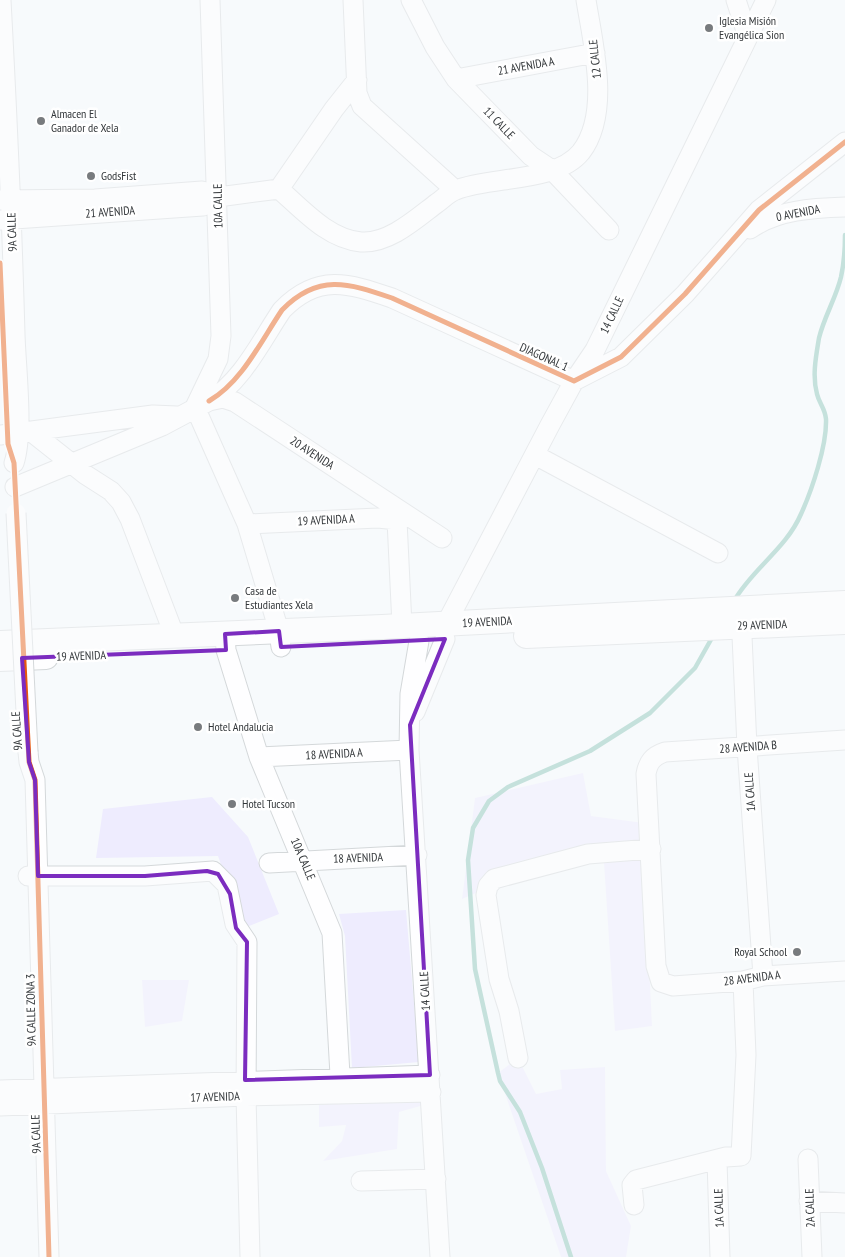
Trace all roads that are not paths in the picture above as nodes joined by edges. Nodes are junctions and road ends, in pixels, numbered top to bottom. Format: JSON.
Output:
{"nodes":[{"id":1,"x":1,"y":0,"type":"edge"},
{"id":2,"x":210,"y":0,"type":"edge"},
{"id":3,"x":354,"y":0,"type":"edge"},
{"id":4,"x":411,"y":0,"type":"edge"},
{"id":5,"x":586,"y":0,"type":"edge"},
{"id":6,"x":736,"y":0,"type":"edge"},
{"id":7,"x":766,"y":0,"type":"edge"},
{"id":8,"x":748,"y":37,"type":"junction"},
{"id":9,"x":595,"y":54,"type":"junction"},
{"id":10,"x":456,"y":79,"type":"junction"},
{"id":11,"x":356,"y":80,"type":"junction"},
{"id":12,"x":845,"y":142,"type":"edge"},
{"id":13,"x":552,"y":170,"type":"junction"},
{"id":14,"x":279,"y":189,"type":"junction"},
{"id":15,"x":455,"y":190,"type":"junction"},
{"id":16,"x":218,"y":197,"type":"junction"},
{"id":17,"x":6,"y":200,"type":"edge"},
{"id":18,"x":845,"y":207,"type":"edge"},
{"id":19,"x":6,"y":220,"type":"edge"},
{"id":20,"x":609,"y":230,"type":"dead end"},
{"id":21,"x":729,"y":246,"type":"junction"},
{"id":22,"x":0,"y":263,"type":"edge"},
{"id":23,"x":574,"y":381,"type":"junction"},
{"id":24,"x":202,"y":404,"type":"junction"},
{"id":25,"x":177,"y":416,"type":"junction"},
{"id":26,"x":12,"y":439,"type":"edge"},
{"id":27,"x":535,"y":455,"type":"junction"},
{"id":28,"x":70,"y":463,"type":"junction"},
{"id":29,"x":15,"y":487,"type":"junction"},
{"id":30,"x":399,"y":516,"type":"junction"},
{"id":31,"x":247,"y":524,"type":"junction"},
{"id":32,"x":442,"y":538,"type":"dead end"},
{"id":33,"x":718,"y":553,"type":"dead end"},
{"id":34,"x":845,"y":603,"type":"edge"},
{"id":35,"x":694,"y":610,"type":"joint"},
{"id":36,"x":738,"y":617,"type":"junction"},
{"id":37,"x":845,"y":622,"type":"edge"},
{"id":38,"x":680,"y":629,"type":"joint"},
{"id":39,"x":445,"y":631,"type":"junction"},
{"id":40,"x":411,"y":634,"type":"junction"},
{"id":41,"x":175,"y":637,"type":"junction"},
{"id":42,"x":280,"y":639,"type":"junction"},
{"id":43,"x":225,"y":642,"type":"junction"},
{"id":44,"x":0,"y":643,"type":"edge"},
{"id":45,"x":0,"y":659,"type":"edge"},
{"id":46,"x":410,"y":725,"type":"junction"},
{"id":47,"x":845,"y":740,"type":"edge"},
{"id":48,"x":746,"y":747,"type":"junction"},
{"id":49,"x":409,"y":750,"type":"junction"},
{"id":50,"x":28,"y":757,"type":"joint"},
{"id":51,"x":259,"y":757,"type":"junction"},
{"id":52,"x":650,"y":848,"type":"junction"},
{"id":53,"x":417,"y":855,"type":"junction"},
{"id":54,"x":304,"y":860,"type":"junction"},
{"id":55,"x":269,"y":863,"type":"dead end"},
{"id":56,"x":33,"y":876,"type":"junction"},
{"id":57,"x":845,"y":971,"type":"edge"},
{"id":58,"x":763,"y":976,"type":"junction"},
{"id":59,"x":743,"y":981,"type":"junction"},
{"id":60,"x":518,"y":1058,"type":"dead end"},
{"id":61,"x":430,"y":1083,"type":"junction"},
{"id":62,"x":341,"y":1086,"type":"junction"},
{"id":63,"x":246,"y":1088,"type":"junction"},
{"id":64,"x":0,"y":1090,"type":"edge"},
{"id":65,"x":39,"y":1097,"type":"junction"},
{"id":66,"x":0,"y":1106,"type":"edge"},
{"id":67,"x":808,"y":1158,"type":"dead end"},
{"id":68,"x":717,"y":1160,"type":"junction"},
{"id":69,"x":436,"y":1179,"type":"junction"},
{"id":70,"x":362,"y":1181,"type":"dead end"},
{"id":71,"x":809,"y":1201,"type":"junction"},
{"id":72,"x":845,"y":1202,"type":"edge"},
{"id":73,"x":634,"y":1205,"type":"dead end"},
{"id":74,"x":38,"y":1257,"type":"edge"},
{"id":75,"x":49,"y":1257,"type":"edge"},
{"id":76,"x":250,"y":1257,"type":"edge"},
{"id":77,"x":440,"y":1257,"type":"edge"},
{"id":78,"x":720,"y":1257,"type":"edge"},
{"id":79,"x":812,"y":1257,"type":"edge"}],
"edges":[{"from":1,"to":17,"type":"street","name":"9A CALLE"},
{"from":2,"to":16,"type":"street","name":"10A CALLE"},
{"from":3,"to":11,"type":"street"},
{"from":4,"to":10,"type":"street","name":"11 CALLE"},
{"from":5,"to":9,"type":"street","name":"12 CALLE"},
{"from":6,"to":8,"type":"street"},
{"from":7,"to":8,"type":"street","name":"14 CALLE"},
{"from":8,"to":23,"type":"street","name":"14 CALLE"},
{"from":9,"to":10,"type":"street","name":"21 AVENIDA A"},
{"from":9,"to":13,"type":"street","name":"12 CALLE"},
{"from":10,"to":13,"type":"street","name":"11 CALLE"},
{"from":11,"to":14,"type":"street"},
{"from":11,"to":15,"type":"street"},
{"from":12,"to":21,"type":"street","name":"DIAGONAL 1"},
{"from":13,"to":15,"type":"street"},
{"from":13,"to":20,"type":"street","name":"11 CALLE"},
{"from":14,"to":15,"type":"street"},
{"from":14,"to":16,"type":"street","name":"21 AVENIDA"},
{"from":16,"to":17,"type":"street","name":"21 AVENIDA"},
{"from":16,"to":19,"type":"street","name":"21 AVENIDA"},
{"from":16,"to":24,"type":"street","name":"10A CALLE"},
{"from":17,"to":19,"type":"street","name":"9A CALLE"},
{"from":18,"to":21,"type":"street","name":"0 AVENIDA"},
{"from":19,"to":26,"type":"street","name":"9A CALLE"},
{"from":21,"to":23,"type":"street","name":"DIAGONAL 1"},
{"from":22,"to":26,"type":"street","name":"9A CALLE"},
{"from":23,"to":24,"type":"street","name":"DIAGONAL 1"},
{"from":23,"to":27,"type":"street","name":"14 CALLE"},
{"from":24,"to":25,"type":"street","name":"20 AVENIDA"},
{"from":24,"to":30,"type":"street","name":"20 AVENIDA"},
{"from":24,"to":31,"type":"street"},
{"from":25,"to":26,"type":"street","name":"20 AVENIDA"},
{"from":25,"to":28,"type":"street","name":"20 AVENIDA"},
{"from":26,"to":28,"type":"street"},
{"from":26,"to":29,"type":"street","name":"9A CALLE"},
{"from":27,"to":33,"type":"street"},
{"from":27,"to":39,"type":"street","name":"14 CALLE"},
{"from":28,"to":29,"type":"street","name":"20 AVENIDA"},
{"from":28,"to":41,"type":"street"},
{"from":29,"to":50,"type":"street","name":"9A CALLE","bridge":true},
{"from":30,"to":31,"type":"street","name":"19 AVENIDA A"},
{"from":30,"to":32,"type":"street","name":"20 AVENIDA"},
{"from":30,"to":40,"type":"street","name":"14 CALLE"},
{"from":31,"to":42,"type":"street"},
{"from":34,"to":36,"type":"main road","name":"29 AVENIDA"},
{"from":35,"to":36,"type":"main road","name":"29 AVENIDA"},
{"from":35,"to":39,"type":"main road","name":"19 AVENIDA"},
{"from":36,"to":37,"type":"main road","name":"29 AVENIDA"},
{"from":36,"to":38,"type":"main road","name":"29 AVENIDA"},
{"from":36,"to":48,"type":"street","name":"1A CALLE"},
{"from":38,"to":39,"type":"main road","name":"19 AVENIDA"},
{"from":39,"to":40,"type":"main road","name":"19 AVENIDA"},
{"from":39,"to":46,"type":"street","name":"14 CALLE"},
{"from":40,"to":42,"type":"main road","name":"19 AVENIDA"},
{"from":40,"to":46,"type":"street","name":"14 CALLE"},
{"from":41,"to":43,"type":"main road","name":"19 AVENIDA"},
{"from":41,"to":44,"type":"main road","name":"19 AVENIDA"},
{"from":42,"to":43,"type":"main road","name":"19 AVENIDA"},
{"from":43,"to":45,"type":"main road","name":"19 AVENIDA"},
{"from":43,"to":51,"type":"street","name":"10A CALLE"},
{"from":46,"to":49,"type":"street","name":"14 CALLE"},
{"from":47,"to":48,"type":"street","name":"28 AVENIDA B"},
{"from":48,"to":52,"type":"street","name":"28 AVENIDA B"},
{"from":48,"to":58,"type":"street","name":"1A CALLE"},
{"from":49,"to":51,"type":"street","name":"18 AVENIDA A"},
{"from":49,"to":53,"type":"street","name":"14 CALLE"},
{"from":50,"to":56,"type":"street","name":"9A CALLE ZONA 3"},
{"from":51,"to":54,"type":"street","name":"10A CALLE"},
{"from":52,"to":59,"type":"street","name":"28 AVENIDA A"},
{"from":52,"to":60,"type":"street"},
{"from":53,"to":54,"type":"street","name":"18 AVENIDA"},
{"from":53,"to":61,"type":"street","name":"14 CALLE"},
{"from":54,"to":55,"type":"street","name":"18 AVENIDA"},
{"from":54,"to":62,"type":"street","name":"10A CALLE"},
{"from":56,"to":63,"type":"street"},
{"from":56,"to":65,"type":"street","name":"9A CALLE ZONA 3"},
{"from":57,"to":58,"type":"street","name":"28 AVENIDA A"},
{"from":58,"to":59,"type":"street","name":"28 AVENIDA A"},
{"from":59,"to":68,"type":"street"},
{"from":61,"to":62,"type":"street","name":"17 AVENIDA"},
{"from":61,"to":69,"type":"street","name":"14 CALLE"},
{"from":62,"to":63,"type":"street","name":"17 AVENIDA"},
{"from":63,"to":65,"type":"street","name":"17 AVENIDA"},
{"from":63,"to":76,"type":"street"},
{"from":64,"to":65,"type":"street","name":"17 AVENIDA"},
{"from":65,"to":66,"type":"street","name":"17 AVENIDA"},
{"from":65,"to":74,"type":"street","name":"9A CALLE ZONA 3"},
{"from":65,"to":75,"type":"street","name":"9A CALLE"},
{"from":67,"to":71,"type":"street","name":"2A CALLE"},
{"from":68,"to":73,"type":"street"},
{"from":68,"to":78,"type":"street","name":"1A CALLE"},
{"from":69,"to":70,"type":"street"},
{"from":69,"to":77,"type":"street","name":"14 CALLE"},
{"from":71,"to":72,"type":"street"},
{"from":71,"to":79,"type":"street","name":"2A CALLE"}]}
